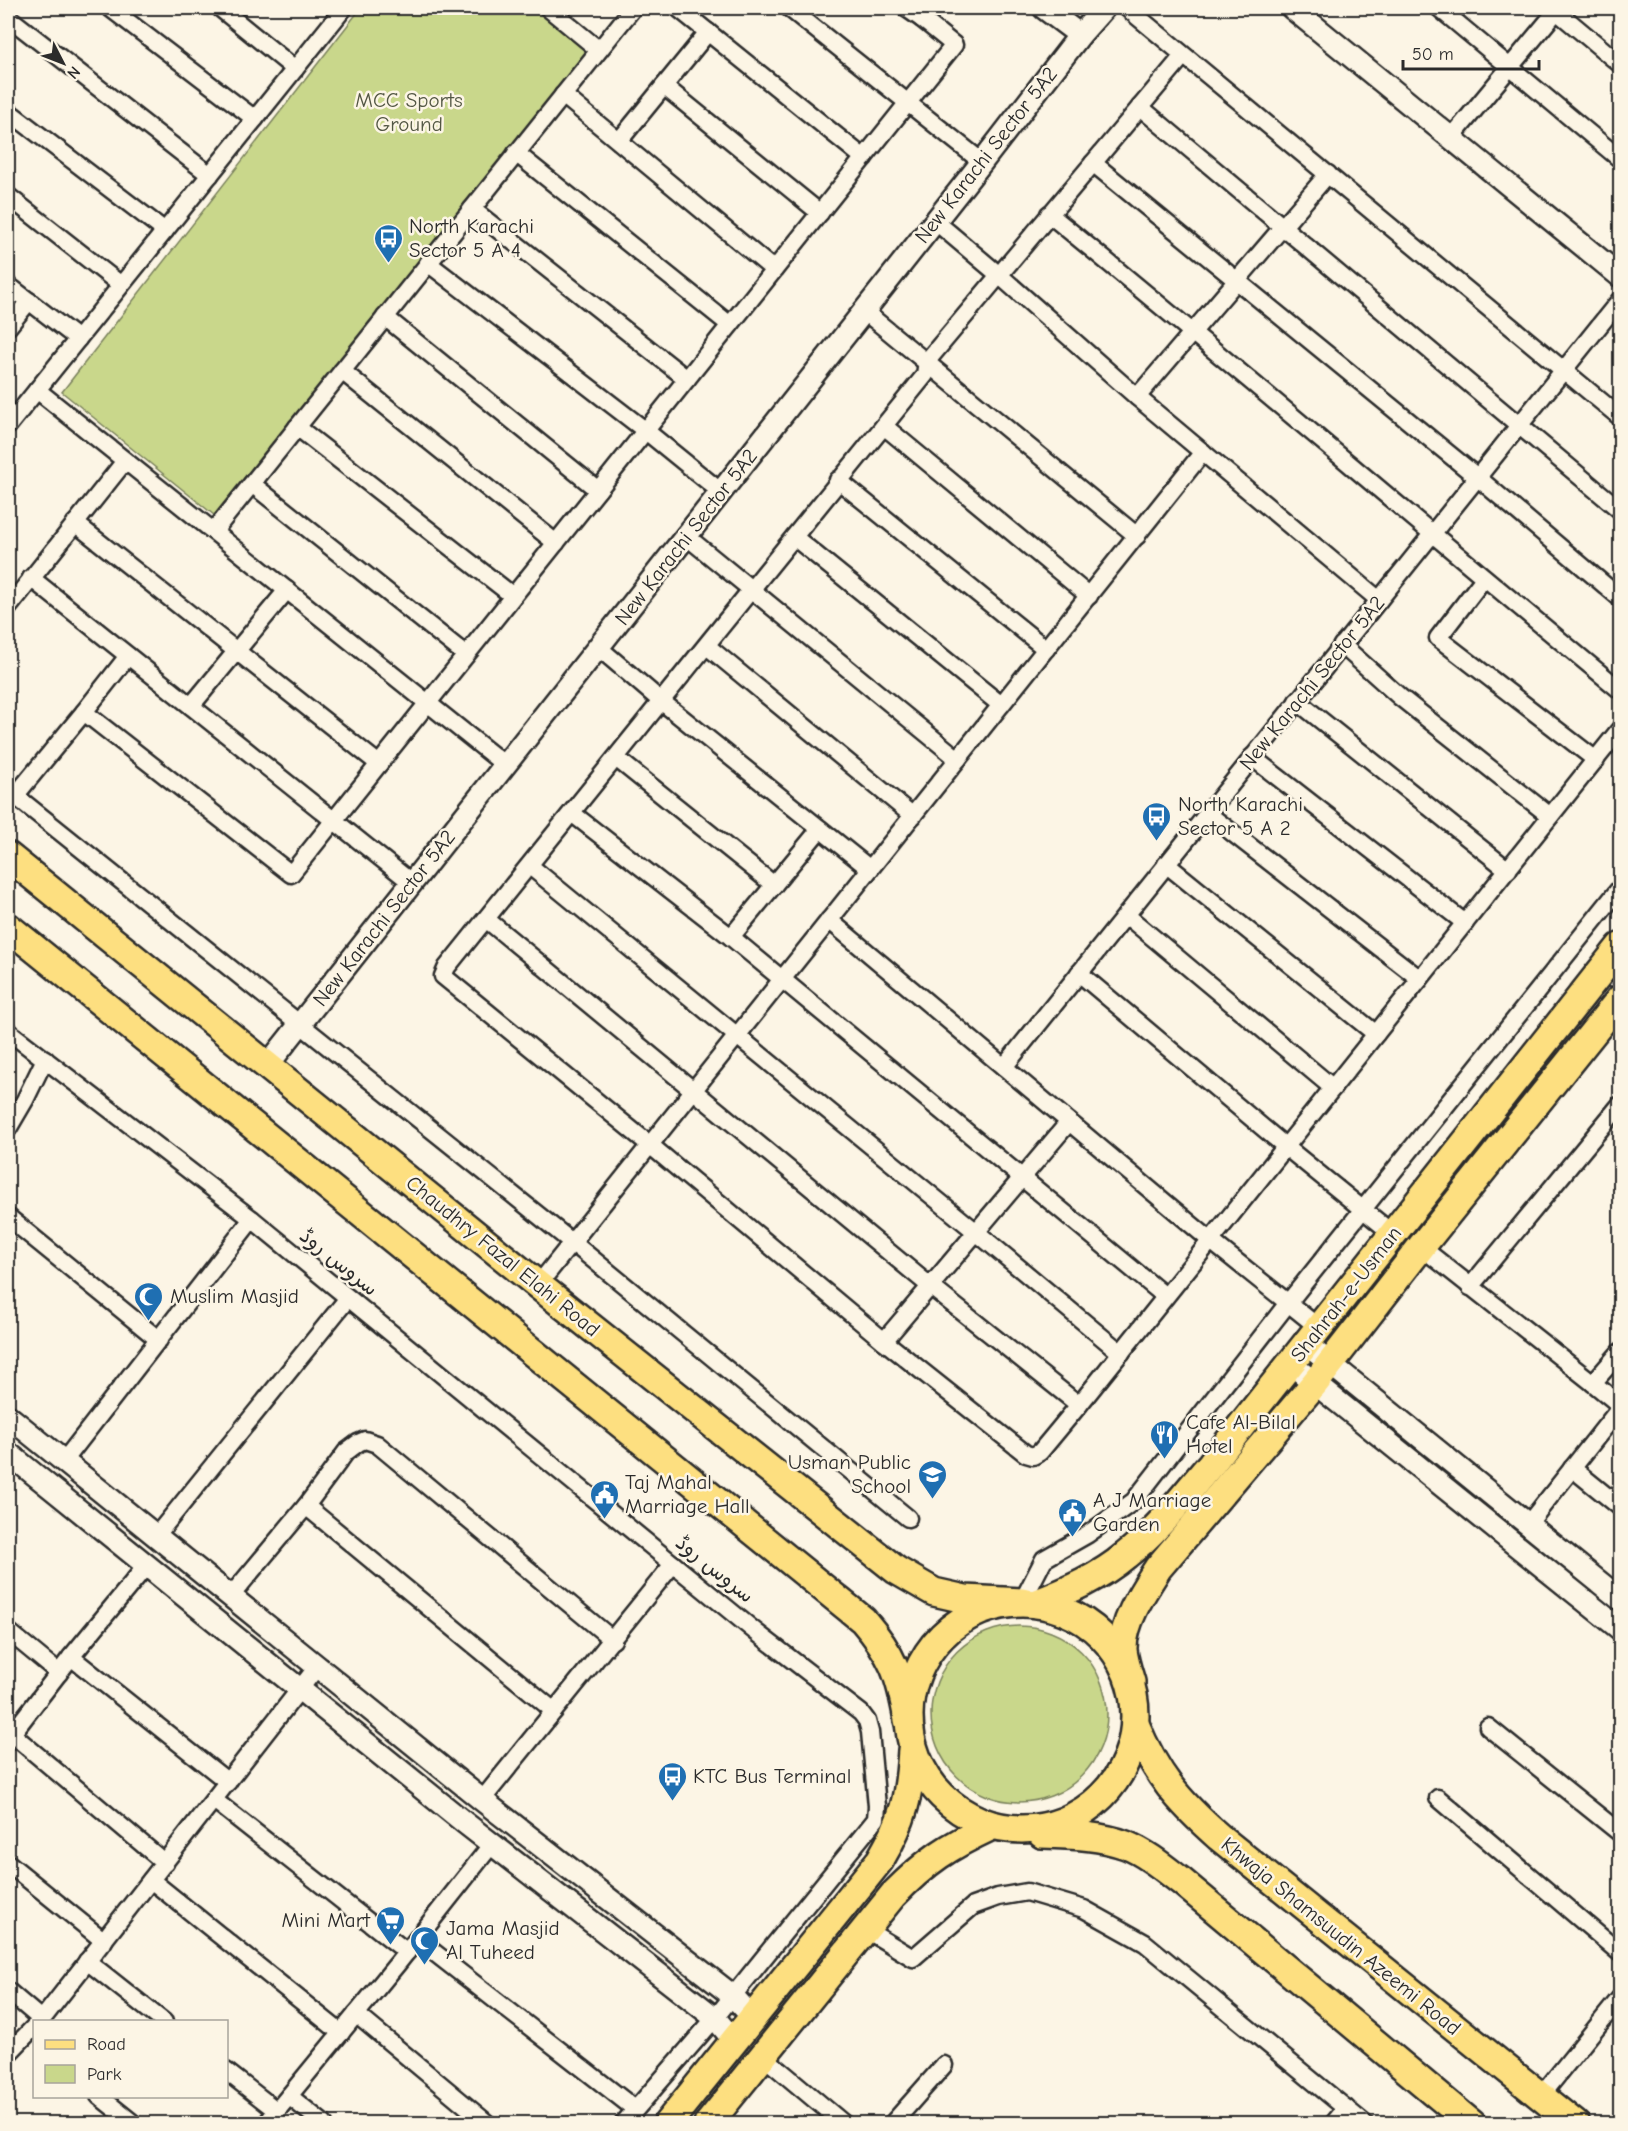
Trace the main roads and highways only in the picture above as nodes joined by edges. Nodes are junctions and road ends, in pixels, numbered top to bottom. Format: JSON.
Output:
{"nodes":[{"id":1,"x":8,"y":856,"type":"edge"},
{"id":2,"x":8,"y":927,"type":"edge"},
{"id":3,"x":1620,"y":947,"type":"edge"},
{"id":4,"x":1620,"y":999,"type":"edge"},
{"id":5,"x":1030,"y":1602,"type":"junction"},
{"id":6,"x":1131,"y":1682,"type":"junction"},
{"id":7,"x":908,"y":1720,"type":"junction"},
{"id":8,"x":1135,"y":1724,"type":"junction"},
{"id":9,"x":912,"y":1747,"type":"junction"},
{"id":10,"x":992,"y":1826,"type":"junction"},
{"id":11,"x":1019,"y":1830,"type":"junction"},
{"id":12,"x":799,"y":1961,"type":"junction"},
{"id":13,"x":823,"y":1981,"type":"junction"},
{"id":14,"x":667,"y":2124,"type":"edge"},
{"id":15,"x":708,"y":2124,"type":"edge"},
{"id":16,"x":1472,"y":2124,"type":"edge"},
{"id":17,"x":1575,"y":2124,"type":"edge"}],
"edges":[{"from":1,"to":5,"type":"main road","name":"Chaudhry Fazal Elahi Road"},
{"from":2,"to":7,"type":"main road"},
{"from":3,"to":5,"type":"main road","name":"Shahrah-e-Usman"},
{"from":4,"to":6,"type":"main road","name":"Shahrah-e-Usman"},
{"from":5,"to":6,"type":"main road"},
{"from":5,"to":7,"type":"main road"},
{"from":6,"to":8,"type":"main road"},
{"from":7,"to":9,"type":"main road"},
{"from":8,"to":11,"type":"main road"},
{"from":8,"to":17,"type":"main road","name":"Khwaja Shamsuudin Azeemi Road"},
{"from":9,"to":10,"type":"main road"},
{"from":9,"to":12,"type":"main road"},
{"from":10,"to":11,"type":"main road"},
{"from":10,"to":13,"type":"main road"},
{"from":11,"to":16,"type":"main road"},
{"from":12,"to":13,"type":"main road"},
{"from":12,"to":14,"type":"main road"},
{"from":13,"to":15,"type":"main road"}]}
